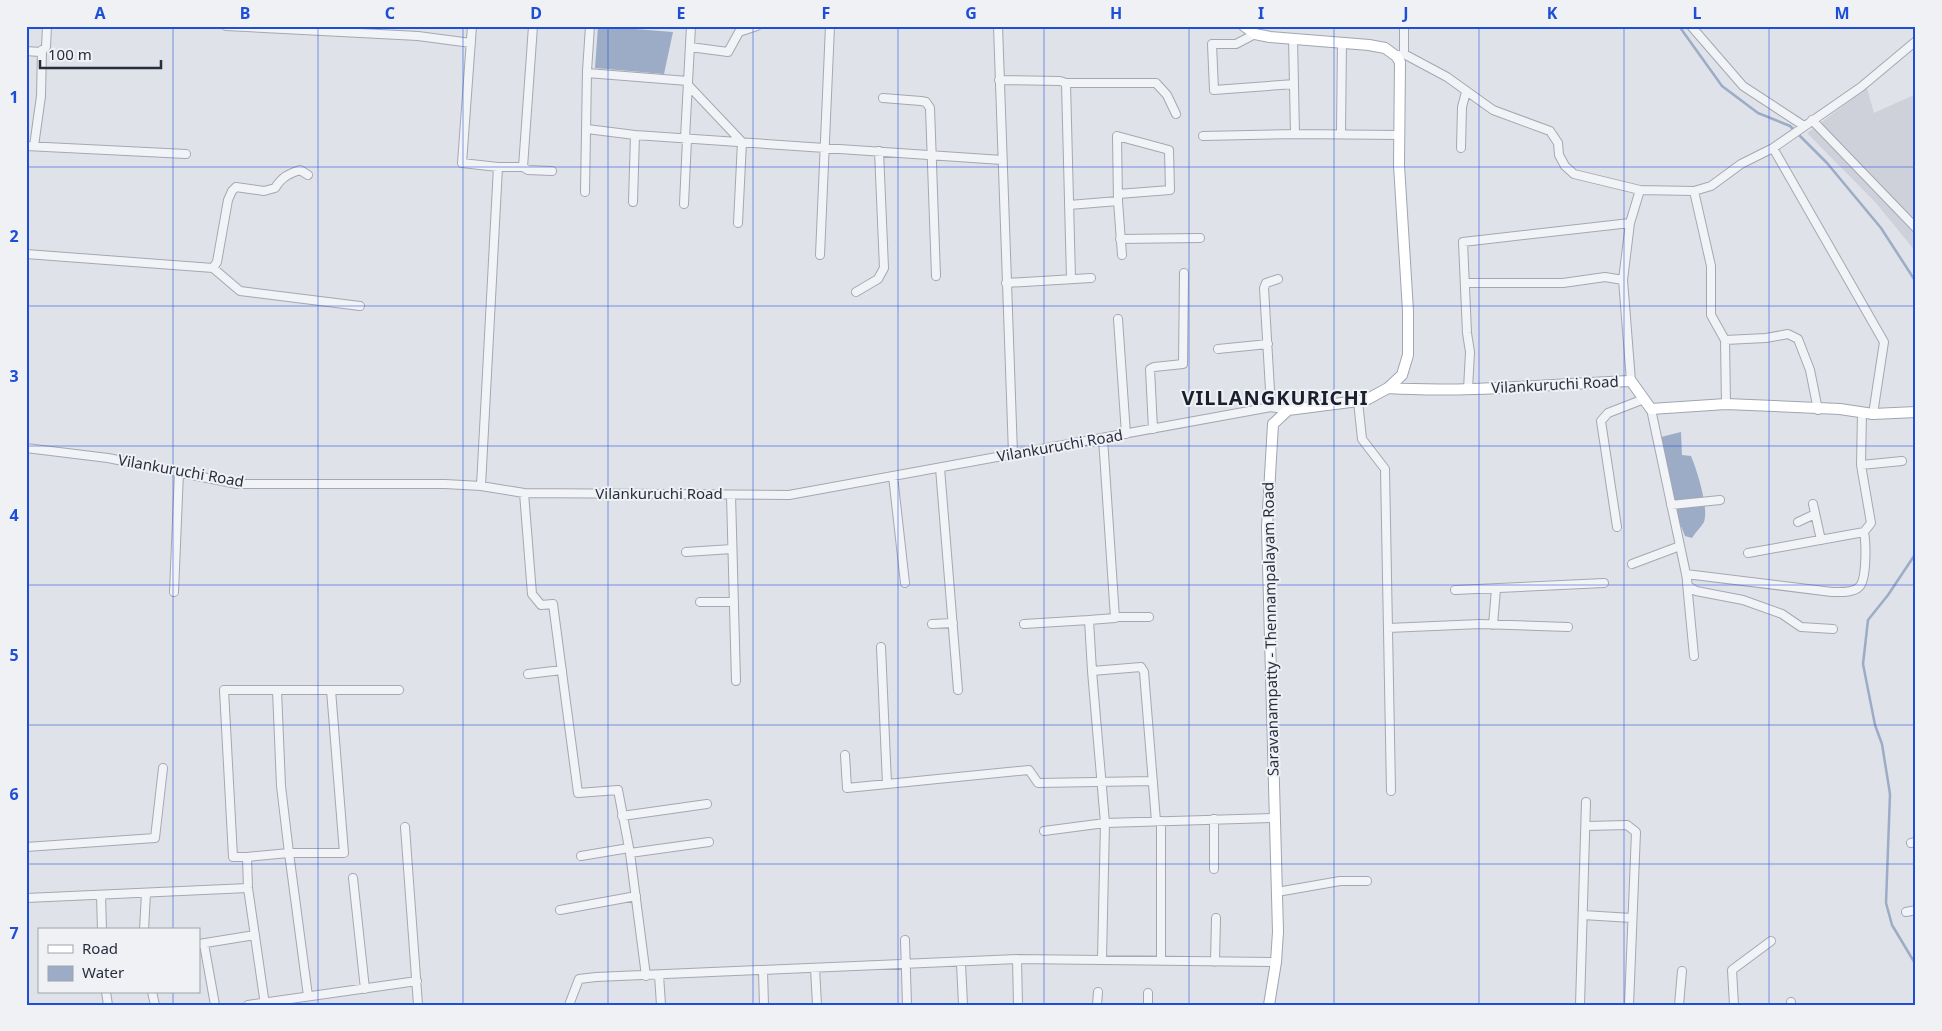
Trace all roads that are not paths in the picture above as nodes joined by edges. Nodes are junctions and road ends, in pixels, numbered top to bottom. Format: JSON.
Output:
{"nodes":[{"id":1,"x":47,"y":26,"type":"edge"},
{"id":2,"x":226,"y":26,"type":"edge"},
{"id":3,"x":419,"y":26,"type":"edge"},
{"id":4,"x":472,"y":26,"type":"edge"},
{"id":5,"x":533,"y":26,"type":"edge"},
{"id":6,"x":590,"y":26,"type":"edge"},
{"id":7,"x":691,"y":26,"type":"edge"},
{"id":8,"x":757,"y":26,"type":"edge"},
{"id":9,"x":830,"y":26,"type":"edge"},
{"id":10,"x":998,"y":26,"type":"edge"},
{"id":11,"x":1244,"y":26,"type":"edge"},
{"id":12,"x":1404,"y":26,"type":"edge"},
{"id":13,"x":1691,"y":26,"type":"edge"},
{"id":14,"x":366,"y":30,"type":"edge"},
{"id":15,"x":1255,"y":34,"type":"junction"},
{"id":16,"x":418,"y":36,"type":"junction"},
{"id":17,"x":1294,"y":38,"type":"junction"},
{"id":18,"x":1916,"y":41,"type":"edge"},
{"id":19,"x":1342,"y":42,"type":"junction"},
{"id":20,"x":471,"y":43,"type":"junction"},
{"id":21,"x":690,"y":47,"type":"junction"},
{"id":22,"x":42,"y":50,"type":"junction"},
{"id":23,"x":26,"y":51,"type":"edge"},
{"id":24,"x":1400,"y":55,"type":"junction"},
{"id":25,"x":587,"y":73,"type":"junction"},
{"id":26,"x":1000,"y":80,"type":"junction"},
{"id":27,"x":688,"y":83,"type":"junction"},
{"id":28,"x":1066,"y":83,"type":"junction"},
{"id":29,"x":1294,"y":84,"type":"junction"},
{"id":30,"x":1466,"y":92,"type":"junction"},
{"id":31,"x":883,"y":98,"type":"dead end"},
{"id":32,"x":1176,"y":114,"type":"dead end"},
{"id":33,"x":1812,"y":120,"type":"junction"},
{"id":34,"x":1804,"y":126,"type":"junction"},
{"id":35,"x":587,"y":129,"type":"junction"},
{"id":36,"x":1294,"y":134,"type":"junction"},
{"id":37,"x":1341,"y":134,"type":"junction"},
{"id":38,"x":635,"y":135,"type":"junction"},
{"id":39,"x":1399,"y":135,"type":"junction"},
{"id":40,"x":1203,"y":136,"type":"dead end"},
{"id":41,"x":686,"y":138,"type":"junction"},
{"id":42,"x":742,"y":142,"type":"junction"},
{"id":43,"x":30,"y":146,"type":"edge"},
{"id":44,"x":824,"y":148,"type":"junction"},
{"id":45,"x":1461,"y":148,"type":"dead end"},
{"id":46,"x":1774,"y":148,"type":"junction"},
{"id":47,"x":879,"y":151,"type":"junction"},
{"id":48,"x":186,"y":154,"type":"dead end"},
{"id":49,"x":931,"y":155,"type":"junction"},
{"id":50,"x":1002,"y":160,"type":"junction"},
{"id":51,"x":498,"y":167,"type":"junction"},
{"id":52,"x":523,"y":167,"type":"junction"},
{"id":53,"x":552,"y":171,"type":"dead end"},
{"id":54,"x":308,"y":175,"type":"dead end"},
{"id":55,"x":1640,"y":190,"type":"junction"},
{"id":56,"x":1694,"y":191,"type":"junction"},
{"id":57,"x":585,"y":192,"type":"dead end"},
{"id":58,"x":1118,"y":198,"type":"junction"},
{"id":59,"x":633,"y":202,"type":"dead end"},
{"id":60,"x":684,"y":204,"type":"dead end"},
{"id":61,"x":1069,"y":205,"type":"junction"},
{"id":62,"x":738,"y":223,"type":"dead end"},
{"id":63,"x":1630,"y":224,"type":"junction"},
{"id":64,"x":1916,"y":228,"type":"edge"},
{"id":65,"x":1200,"y":238,"type":"dead end"},
{"id":66,"x":1120,"y":239,"type":"junction"},
{"id":67,"x":26,"y":254,"type":"edge"},
{"id":68,"x":820,"y":255,"type":"dead end"},
{"id":69,"x":1122,"y":255,"type":"dead end"},
{"id":70,"x":213,"y":268,"type":"junction"},
{"id":71,"x":1184,"y":273,"type":"dead end"},
{"id":72,"x":936,"y":276,"type":"dead end"},
{"id":73,"x":1091,"y":278,"type":"dead end"},
{"id":74,"x":1278,"y":278,"type":"dead end"},
{"id":75,"x":1071,"y":279,"type":"junction"},
{"id":76,"x":1624,"y":280,"type":"junction"},
{"id":77,"x":1006,"y":283,"type":"junction"},
{"id":78,"x":1466,"y":283,"type":"junction"},
{"id":79,"x":856,"y":292,"type":"dead end"},
{"id":80,"x":360,"y":306,"type":"dead end"},
{"id":81,"x":1118,"y":319,"type":"dead end"},
{"id":82,"x":1725,"y":340,"type":"junction"},
{"id":83,"x":1268,"y":344,"type":"junction"},
{"id":84,"x":1218,"y":349,"type":"dead end"},
{"id":85,"x":1631,"y":381,"type":"junction"},
{"id":86,"x":1388,"y":388,"type":"junction"},
{"id":87,"x":1468,"y":389,"type":"junction"},
{"id":88,"x":1644,"y":399,"type":"junction"},
{"id":89,"x":1358,"y":401,"type":"junction"},
{"id":90,"x":1726,"y":404,"type":"junction"},
{"id":91,"x":1271,"y":407,"type":"junction"},
{"id":92,"x":1651,"y":409,"type":"junction"},
{"id":93,"x":1288,"y":410,"type":"junction"},
{"id":94,"x":1818,"y":410,"type":"junction"},
{"id":95,"x":1862,"y":412,"type":"junction"},
{"id":96,"x":1916,"y":412,"type":"edge"},
{"id":97,"x":1873,"y":414,"type":"junction"},
{"id":98,"x":1153,"y":429,"type":"junction"},
{"id":99,"x":1126,"y":434,"type":"junction"},
{"id":100,"x":1103,"y":438,"type":"junction"},
{"id":101,"x":26,"y":448,"type":"edge"},
{"id":102,"x":1014,"y":454,"type":"junction"},
{"id":103,"x":1902,"y":461,"type":"dead end"},
{"id":104,"x":1861,"y":465,"type":"junction"},
{"id":105,"x":940,"y":468,"type":"junction"},
{"id":106,"x":179,"y":472,"type":"junction"},
{"id":107,"x":893,"y":476,"type":"junction"},
{"id":108,"x":481,"y":486,"type":"junction"},
{"id":109,"x":524,"y":493,"type":"junction"},
{"id":110,"x":731,"y":495,"type":"junction"},
{"id":111,"x":1720,"y":500,"type":"dead end"},
{"id":112,"x":1813,"y":504,"type":"dead end"},
{"id":113,"x":1671,"y":505,"type":"junction"},
{"id":114,"x":1815,"y":514,"type":"junction"},
{"id":115,"x":1798,"y":522,"type":"dead end"},
{"id":116,"x":1617,"y":527,"type":"dead end"},
{"id":117,"x":1864,"y":532,"type":"junction"},
{"id":118,"x":1820,"y":540,"type":"junction"},
{"id":119,"x":1680,"y":546,"type":"junction"},
{"id":120,"x":732,"y":549,"type":"junction"},
{"id":121,"x":686,"y":552,"type":"dead end"},
{"id":122,"x":1748,"y":553,"type":"dead end"},
{"id":123,"x":1632,"y":564,"type":"dead end"},
{"id":124,"x":1686,"y":574,"type":"junction"},
{"id":125,"x":905,"y":583,"type":"dead end"},
{"id":126,"x":1604,"y":583,"type":"dead end"},
{"id":127,"x":1496,"y":589,"type":"junction"},
{"id":128,"x":1455,"y":590,"type":"dead end"},
{"id":129,"x":174,"y":592,"type":"dead end"},
{"id":130,"x":700,"y":602,"type":"dead end"},
{"id":131,"x":734,"y":602,"type":"junction"},
{"id":132,"x":1149,"y":617,"type":"dead end"},
{"id":133,"x":1115,"y":618,"type":"junction"},
{"id":134,"x":1089,"y":620,"type":"junction"},
{"id":135,"x":953,"y":623,"type":"junction"},
{"id":136,"x":932,"y":624,"type":"dead end"},
{"id":137,"x":1024,"y":624,"type":"dead end"},
{"id":138,"x":1494,"y":625,"type":"junction"},
{"id":139,"x":1568,"y":627,"type":"dead end"},
{"id":140,"x":1388,"y":628,"type":"junction"},
{"id":141,"x":1833,"y":629,"type":"dead end"},
{"id":142,"x":881,"y":647,"type":"dead end"},
{"id":143,"x":1694,"y":656,"type":"dead end"},
{"id":144,"x":562,"y":670,"type":"junction"},
{"id":145,"x":1092,"y":671,"type":"junction"},
{"id":146,"x":528,"y":674,"type":"dead end"},
{"id":147,"x":736,"y":682,"type":"dead end"},
{"id":148,"x":277,"y":690,"type":"junction"},
{"id":149,"x":332,"y":690,"type":"junction"},
{"id":150,"x":399,"y":690,"type":"dead end"},
{"id":151,"x":958,"y":690,"type":"dead end"},
{"id":152,"x":844,"y":755,"type":"dead end"},
{"id":153,"x":162,"y":768,"type":"dead end"},
{"id":154,"x":1153,"y":781,"type":"junction"},
{"id":155,"x":1102,"y":782,"type":"junction"},
{"id":156,"x":887,"y":784,"type":"junction"},
{"id":157,"x":1391,"y":791,"type":"dead end"},
{"id":158,"x":1586,"y":802,"type":"dead end"},
{"id":159,"x":707,"y":804,"type":"dead end"},
{"id":160,"x":622,"y":816,"type":"junction"},
{"id":161,"x":1274,"y":818,"type":"junction"},
{"id":162,"x":1214,"y":819,"type":"junction"},
{"id":163,"x":1158,"y":821,"type":"junction"},
{"id":164,"x":1106,"y":824,"type":"junction"},
{"id":165,"x":1586,"y":826,"type":"junction"},
{"id":166,"x":405,"y":827,"type":"dead end"},
{"id":167,"x":1044,"y":831,"type":"dead end"},
{"id":168,"x":709,"y":842,"type":"dead end"},
{"id":169,"x":26,"y":847,"type":"edge"},
{"id":170,"x":629,"y":850,"type":"junction"},
{"id":171,"x":289,"y":853,"type":"junction"},
{"id":172,"x":581,"y":856,"type":"dead end"},
{"id":173,"x":247,"y":857,"type":"junction"},
{"id":174,"x":1214,"y":868,"type":"dead end"},
{"id":175,"x":353,"y":878,"type":"dead end"},
{"id":176,"x":1367,"y":881,"type":"dead end"},
{"id":177,"x":248,"y":888,"type":"junction"},
{"id":178,"x":1277,"y":892,"type":"junction"},
{"id":179,"x":146,"y":893,"type":"junction"},
{"id":180,"x":101,"y":895,"type":"junction"},
{"id":181,"x":636,"y":896,"type":"junction"},
{"id":182,"x":26,"y":898,"type":"edge"},
{"id":183,"x":560,"y":910,"type":"dead end"},
{"id":184,"x":1916,"y":910,"type":"edge"},
{"id":185,"x":1906,"y":912,"type":"dead end"},
{"id":186,"x":1584,"y":915,"type":"junction"},
{"id":187,"x":1216,"y":918,"type":"dead end"},
{"id":188,"x":1632,"y":918,"type":"junction"},
{"id":189,"x":102,"y":928,"type":"edge"},
{"id":190,"x":144,"y":928,"type":"edge"},
{"id":191,"x":255,"y":934,"type":"junction"},
{"id":192,"x":905,"y":940,"type":"dead end"},
{"id":193,"x":1771,"y":941,"type":"dead end"},
{"id":194,"x":202,"y":944,"type":"edge"},
{"id":195,"x":1018,"y":959,"type":"junction"},
{"id":196,"x":1102,"y":959,"type":"junction"},
{"id":197,"x":1161,"y":960,"type":"junction"},
{"id":198,"x":1215,"y":962,"type":"junction"},
{"id":199,"x":1276,"y":962,"type":"junction"},
{"id":200,"x":961,"y":963,"type":"junction"},
{"id":201,"x":906,"y":965,"type":"junction"},
{"id":202,"x":815,"y":968,"type":"junction"},
{"id":203,"x":763,"y":971,"type":"junction"},
{"id":204,"x":1682,"y":971,"type":"dead end"},
{"id":205,"x":659,"y":975,"type":"junction"},
{"id":206,"x":646,"y":976,"type":"junction"},
{"id":207,"x":417,"y":981,"type":"junction"},
{"id":208,"x":365,"y":989,"type":"junction"},
{"id":209,"x":1098,"y":992,"type":"dead end"},
{"id":210,"x":1148,"y":993,"type":"dead end"},
{"id":211,"x":308,"y":996,"type":"junction"},
{"id":212,"x":265,"y":1003,"type":"edge"},
{"id":213,"x":215,"y":1005,"type":"edge"},
{"id":214,"x":248,"y":1005,"type":"edge"},
{"id":215,"x":418,"y":1005,"type":"edge"},
{"id":216,"x":569,"y":1005,"type":"edge"},
{"id":217,"x":661,"y":1005,"type":"edge"},
{"id":218,"x":764,"y":1005,"type":"edge"},
{"id":219,"x":817,"y":1005,"type":"edge"},
{"id":220,"x":907,"y":1005,"type":"edge"},
{"id":221,"x":963,"y":1005,"type":"edge"},
{"id":222,"x":1018,"y":1005,"type":"edge"},
{"id":223,"x":1097,"y":1005,"type":"edge"},
{"id":224,"x":1148,"y":1005,"type":"edge"},
{"id":225,"x":1268,"y":1005,"type":"edge"},
{"id":226,"x":1580,"y":1005,"type":"edge"},
{"id":227,"x":1629,"y":1005,"type":"edge"},
{"id":228,"x":1679,"y":1005,"type":"edge"},
{"id":229,"x":1734,"y":1005,"type":"edge"}],
"edges":[{"from":1,"to":22,"type":"street"},
{"from":2,"to":14,"type":"street"},
{"from":3,"to":16,"type":"street"},
{"from":4,"to":20,"type":"street"},
{"from":5,"to":52,"type":"street"},
{"from":6,"to":25,"type":"street"},
{"from":7,"to":21,"type":"street"},
{"from":8,"to":21,"type":"street"},
{"from":9,"to":44,"type":"street"},
{"from":10,"to":26,"type":"street"},
{"from":11,"to":15,"type":"main road"},
{"from":12,"to":24,"type":"street"},
{"from":13,"to":34,"type":"street"},
{"from":14,"to":16,"type":"street"},
{"from":15,"to":17,"type":"main road"},
{"from":15,"to":29,"type":"street"},
{"from":16,"to":20,"type":"street"},
{"from":17,"to":19,"type":"main road"},
{"from":17,"to":29,"type":"street"},
{"from":18,"to":33,"type":"street"},
{"from":19,"to":24,"type":"main road"},
{"from":19,"to":37,"type":"street"},
{"from":20,"to":51,"type":"street"},
{"from":21,"to":27,"type":"street"},
{"from":22,"to":23,"type":"street"},
{"from":22,"to":43,"type":"street"},
{"from":24,"to":30,"type":"street"},
{"from":24,"to":39,"type":"main road"},
{"from":25,"to":27,"type":"street"},
{"from":25,"to":35,"type":"street"},
{"from":26,"to":28,"type":"street"},
{"from":26,"to":50,"type":"street"},
{"from":27,"to":41,"type":"street"},
{"from":27,"to":42,"type":"street"},
{"from":28,"to":32,"type":"street"},
{"from":28,"to":61,"type":"street"},
{"from":29,"to":36,"type":"street"},
{"from":30,"to":45,"type":"street"},
{"from":30,"to":55,"type":"street"},
{"from":31,"to":49,"type":"street"},
{"from":33,"to":34,"type":"street"},
{"from":33,"to":64,"type":"street"},
{"from":34,"to":46,"type":"street"},
{"from":35,"to":38,"type":"street"},
{"from":35,"to":57,"type":"street"},
{"from":36,"to":37,"type":"street"},
{"from":36,"to":40,"type":"street"},
{"from":37,"to":39,"type":"street"},
{"from":38,"to":41,"type":"street"},
{"from":38,"to":59,"type":"street"},
{"from":39,"to":86,"type":"main road"},
{"from":41,"to":42,"type":"street"},
{"from":41,"to":60,"type":"street"},
{"from":42,"to":44,"type":"street"},
{"from":42,"to":62,"type":"street"},
{"from":43,"to":48,"type":"street"},
{"from":44,"to":47,"type":"street"},
{"from":44,"to":68,"type":"street"},
{"from":46,"to":56,"type":"street"},
{"from":46,"to":97,"type":"street"},
{"from":47,"to":49,"type":"street"},
{"from":47,"to":79,"type":"street"},
{"from":49,"to":50,"type":"street"},
{"from":49,"to":72,"type":"street"},
{"from":50,"to":77,"type":"street"},
{"from":51,"to":52,"type":"street"},
{"from":51,"to":108,"type":"street"},
{"from":52,"to":53,"type":"street"},
{"from":54,"to":70,"type":"street"},
{"from":55,"to":56,"type":"street"},
{"from":55,"to":63,"type":"street"},
{"from":56,"to":82,"type":"street"},
{"from":58,"to":58,"type":"street"},
{"from":58,"to":61,"type":"street"},
{"from":58,"to":66,"type":"street"},
{"from":61,"to":75,"type":"street"},
{"from":63,"to":76,"type":"street"},
{"from":63,"to":78,"type":"street"},
{"from":65,"to":66,"type":"street"},
{"from":66,"to":69,"type":"street"},
{"from":67,"to":70,"type":"street"},
{"from":70,"to":80,"type":"street"},
{"from":71,"to":98,"type":"street"},
{"from":73,"to":75,"type":"street"},
{"from":74,"to":83,"type":"street"},
{"from":75,"to":77,"type":"street"},
{"from":76,"to":78,"type":"street"},
{"from":76,"to":85,"type":"street"},
{"from":77,"to":102,"type":"street"},
{"from":78,"to":87,"type":"street"},
{"from":81,"to":99,"type":"street"},
{"from":82,"to":90,"type":"street"},
{"from":82,"to":94,"type":"street"},
{"from":83,"to":84,"type":"street"},
{"from":83,"to":91,"type":"street"},
{"from":85,"to":87,"type":"main road","name":"Vilankuruchi Road"},
{"from":85,"to":88,"type":"main road","name":"Vilankuruchi Road"},
{"from":86,"to":87,"type":"main road","name":"Vilankuruchi Road"},
{"from":86,"to":89,"type":"main road"},
{"from":88,"to":92,"type":"main road","name":"Vilankuruchi Road"},
{"from":88,"to":116,"type":"street"},
{"from":89,"to":93,"type":"main road"},
{"from":89,"to":140,"type":"street"},
{"from":90,"to":92,"type":"main road"},
{"from":90,"to":94,"type":"main road"},
{"from":91,"to":93,"type":"street","name":"Vilankuruchi Road"},
{"from":91,"to":98,"type":"street","name":"Vilankuruchi Road"},
{"from":92,"to":113,"type":"street"},
{"from":93,"to":161,"type":"main road","name":"Saravanampatty - Thennampalayam Road"},
{"from":94,"to":95,"type":"main road"},
{"from":95,"to":97,"type":"main road"},
{"from":95,"to":104,"type":"street"},
{"from":96,"to":97,"type":"main road"},
{"from":98,"to":99,"type":"street","name":"Vilankuruchi Road"},
{"from":99,"to":100,"type":"street","name":"Vilankuruchi Road"},
{"from":100,"to":102,"type":"street","name":"Vilankuruchi Road"},
{"from":100,"to":133,"type":"street"},
{"from":101,"to":106,"type":"street","name":"Vilankuruchi Road"},
{"from":102,"to":105,"type":"street","name":"Vilankuruchi Road"},
{"from":103,"to":104,"type":"street"},
{"from":104,"to":117,"type":"street"},
{"from":105,"to":107,"type":"street","name":"Vilankuruchi Road"},
{"from":105,"to":135,"type":"street"},
{"from":106,"to":108,"type":"street","name":"Vilankuruchi Road"},
{"from":106,"to":129,"type":"street"},
{"from":107,"to":110,"type":"street","name":"Vilankuruchi Road"},
{"from":107,"to":125,"type":"street"},
{"from":108,"to":109,"type":"street","name":"Vilankuruchi Road"},
{"from":109,"to":110,"type":"street","name":"Vilankuruchi Road"},
{"from":109,"to":144,"type":"street"},
{"from":110,"to":120,"type":"street"},
{"from":111,"to":113,"type":"street"},
{"from":112,"to":114,"type":"street"},
{"from":113,"to":119,"type":"street"},
{"from":114,"to":115,"type":"street"},
{"from":114,"to":118,"type":"street"},
{"from":117,"to":118,"type":"street"},
{"from":117,"to":124,"type":"street"},
{"from":118,"to":122,"type":"street"},
{"from":119,"to":123,"type":"street"},
{"from":119,"to":124,"type":"street"},
{"from":120,"to":121,"type":"street"},
{"from":120,"to":131,"type":"street"},
{"from":124,"to":141,"type":"street"},
{"from":124,"to":143,"type":"street"},
{"from":126,"to":127,"type":"street"},
{"from":127,"to":128,"type":"street"},
{"from":127,"to":138,"type":"street"},
{"from":130,"to":131,"type":"street"},
{"from":131,"to":147,"type":"street"},
{"from":132,"to":133,"type":"street"},
{"from":133,"to":134,"type":"street"},
{"from":134,"to":137,"type":"street"},
{"from":134,"to":145,"type":"street"},
{"from":135,"to":136,"type":"street"},
{"from":135,"to":151,"type":"street"},
{"from":138,"to":139,"type":"street"},
{"from":138,"to":140,"type":"street"},
{"from":140,"to":157,"type":"street"},
{"from":142,"to":156,"type":"street"},
{"from":144,"to":146,"type":"street"},
{"from":144,"to":160,"type":"street"},
{"from":145,"to":154,"type":"street"},
{"from":145,"to":155,"type":"street"},
{"from":148,"to":149,"type":"street"},
{"from":148,"to":171,"type":"street"},
{"from":148,"to":173,"type":"street"},
{"from":149,"to":150,"type":"street"},
{"from":149,"to":171,"type":"street"},
{"from":152,"to":156,"type":"street"},
{"from":153,"to":169,"type":"street"},
{"from":154,"to":155,"type":"street"},
{"from":154,"to":163,"type":"street"},
{"from":155,"to":156,"type":"street"},
{"from":155,"to":164,"type":"street"},
{"from":158,"to":165,"type":"street"},
{"from":159,"to":160,"type":"street"},
{"from":160,"to":170,"type":"street"},
{"from":161,"to":162,"type":"street"},
{"from":161,"to":178,"type":"main road","name":"Saravanampatty - Thennampalayam Road"},
{"from":162,"to":163,"type":"street"},
{"from":162,"to":174,"type":"street"},
{"from":163,"to":164,"type":"street"},
{"from":163,"to":197,"type":"street"},
{"from":164,"to":167,"type":"street"},
{"from":164,"to":196,"type":"street"},
{"from":165,"to":186,"type":"street"},
{"from":165,"to":188,"type":"street"},
{"from":166,"to":207,"type":"street"},
{"from":168,"to":170,"type":"street"},
{"from":170,"to":172,"type":"street"},
{"from":170,"to":181,"type":"street"},
{"from":171,"to":173,"type":"street"},
{"from":171,"to":211,"type":"street"},
{"from":173,"to":177,"type":"street"},
{"from":175,"to":208,"type":"street"},
{"from":176,"to":178,"type":"street"},
{"from":177,"to":179,"type":"street"},
{"from":177,"to":191,"type":"street"},
{"from":178,"to":199,"type":"main road","name":"Saravanampatty - Thennampalayam Road"},
{"from":179,"to":180,"type":"street"},
{"from":179,"to":190,"type":"street"},
{"from":180,"to":182,"type":"street"},
{"from":180,"to":189,"type":"street"},
{"from":181,"to":183,"type":"street"},
{"from":181,"to":206,"type":"street"},
{"from":184,"to":185,"type":"street"},
{"from":186,"to":188,"type":"street"},
{"from":186,"to":226,"type":"street"},
{"from":187,"to":198,"type":"street"},
{"from":188,"to":227,"type":"street"},
{"from":191,"to":194,"type":"street"},
{"from":191,"to":212,"type":"street"},
{"from":192,"to":201,"type":"street"},
{"from":193,"to":229,"type":"street"},
{"from":194,"to":213,"type":"street"},
{"from":195,"to":196,"type":"street"},
{"from":195,"to":200,"type":"street"},
{"from":195,"to":222,"type":"street"},
{"from":196,"to":197,"type":"street"},
{"from":197,"to":198,"type":"street"},
{"from":198,"to":199,"type":"street"},
{"from":199,"to":225,"type":"main road","name":"Saravanampatty - Thennampalayam Road"},
{"from":200,"to":201,"type":"street"},
{"from":200,"to":221,"type":"street"},
{"from":201,"to":202,"type":"street"},
{"from":201,"to":220,"type":"street"},
{"from":202,"to":203,"type":"street"},
{"from":202,"to":219,"type":"street"},
{"from":203,"to":205,"type":"street"},
{"from":203,"to":218,"type":"street"},
{"from":204,"to":228,"type":"street"},
{"from":205,"to":206,"type":"street"},
{"from":205,"to":217,"type":"street"},
{"from":206,"to":216,"type":"street"},
{"from":207,"to":208,"type":"street"},
{"from":207,"to":215,"type":"street"},
{"from":208,"to":211,"type":"street"},
{"from":209,"to":223,"type":"street"},
{"from":210,"to":224,"type":"street"},
{"from":211,"to":212,"type":"street"},
{"from":212,"to":214,"type":"street"}]}
